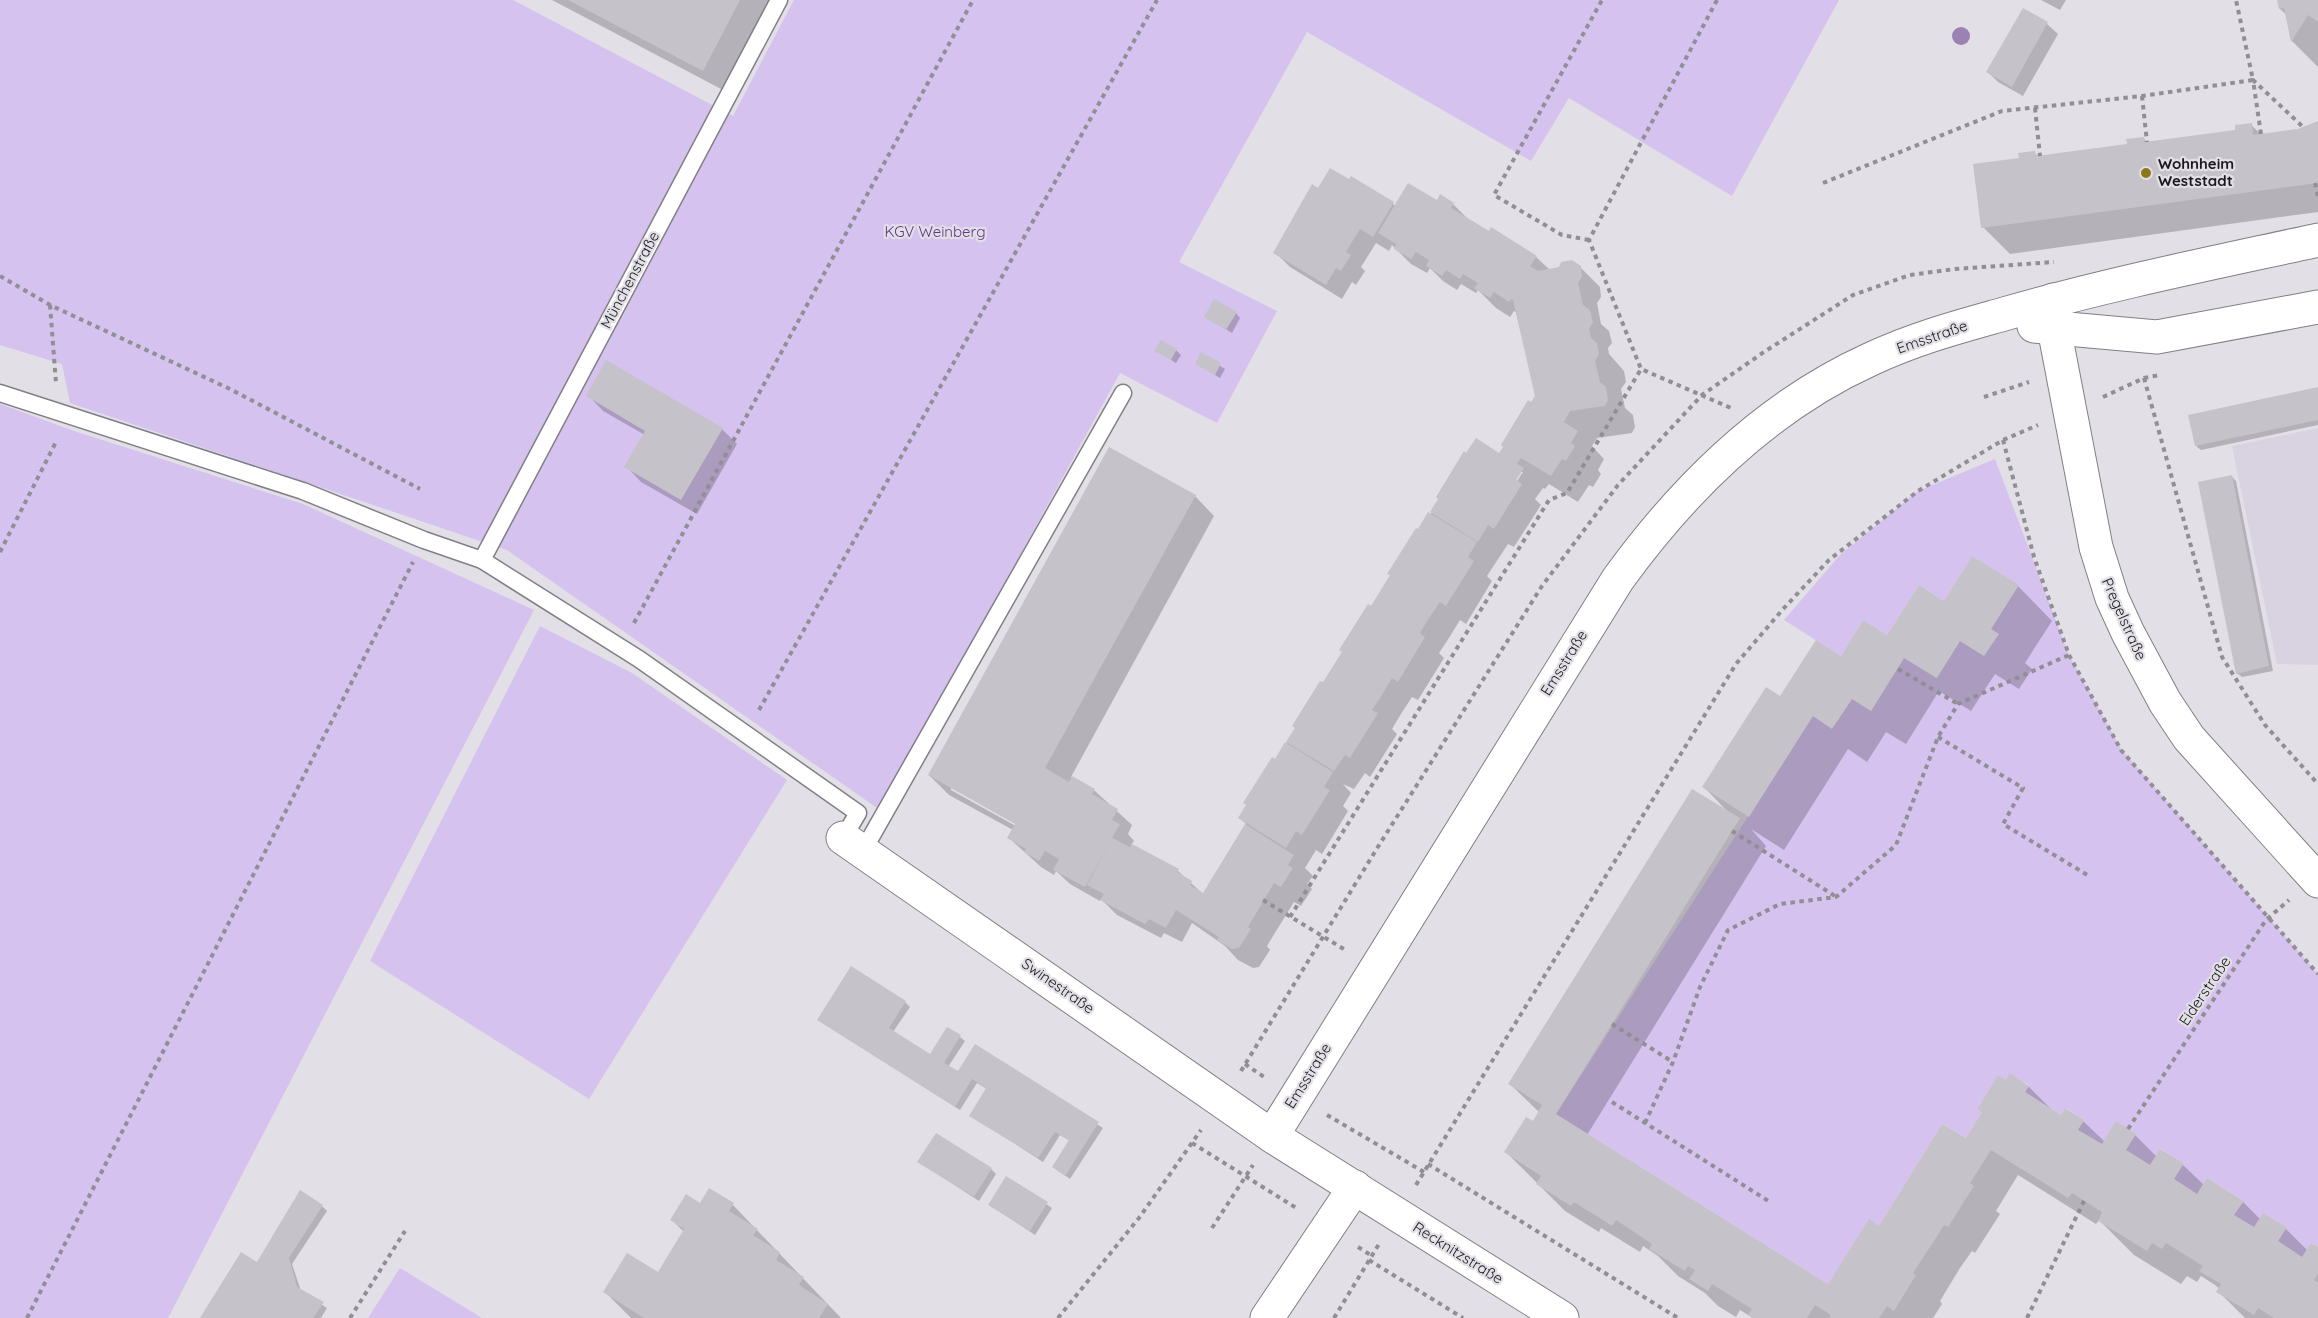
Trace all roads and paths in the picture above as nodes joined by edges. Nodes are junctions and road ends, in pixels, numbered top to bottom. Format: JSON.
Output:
{"nodes":[{"id":1,"x":779,"y":0,"type":"edge"},
{"id":2,"x":974,"y":0,"type":"edge"},
{"id":3,"x":1156,"y":0,"type":"edge"},
{"id":4,"x":1602,"y":0,"type":"edge"},
{"id":5,"x":1717,"y":0,"type":"edge"},
{"id":6,"x":2236,"y":0,"type":"edge"},
{"id":7,"x":2253,"y":80,"type":"junction"},
{"id":8,"x":2142,"y":96,"type":"junction"},
{"id":9,"x":2035,"y":108,"type":"junction"},
{"id":10,"x":2303,"y":128,"type":"dead end"},
{"id":11,"x":2261,"y":134,"type":"dead end"},
{"id":12,"x":2147,"y":142,"type":"dead end"},
{"id":13,"x":2040,"y":156,"type":"dead end"},
{"id":14,"x":1823,"y":183,"type":"dead end"},
{"id":15,"x":2315,"y":183,"type":"dead end"},
{"id":16,"x":2318,"y":196,"type":"edge"},
{"id":17,"x":1589,"y":240,"type":"junction"},
{"id":18,"x":2318,"y":240,"type":"edge"},
{"id":19,"x":0,"y":276,"type":"edge"},
{"id":20,"x":50,"y":305,"type":"junction"},
{"id":21,"x":2318,"y":307,"type":"edge"},
{"id":22,"x":2054,"y":314,"type":"junction"},
{"id":23,"x":1641,"y":369,"type":"junction"},
{"id":24,"x":0,"y":393,"type":"edge"},
{"id":25,"x":1123,"y":393,"type":"dead end"},
{"id":26,"x":2093,"y":401,"type":"dead end"},
{"id":27,"x":57,"y":412,"type":"junction"},
{"id":28,"x":2047,"y":421,"type":"dead end"},
{"id":29,"x":1765,"y":423,"type":"junction"},
{"id":30,"x":2003,"y":440,"type":"junction"},
{"id":31,"x":420,"y":489,"type":"dead end"},
{"id":32,"x":424,"y":540,"type":"junction"},
{"id":33,"x":0,"y":552,"type":"edge"},
{"id":34,"x":482,"y":560,"type":"junction"},
{"id":35,"x":620,"y":647,"type":"junction"},
{"id":36,"x":2069,"y":655,"type":"junction"},
{"id":37,"x":1898,"y":669,"type":"dead end"},
{"id":38,"x":1958,"y":704,"type":"junction"},
{"id":39,"x":746,"y":734,"type":"junction"},
{"id":40,"x":1938,"y":737,"type":"junction"},
{"id":41,"x":2318,"y":784,"type":"edge"},
{"id":42,"x":1732,"y":831,"type":"dead end"},
{"id":43,"x":853,"y":844,"type":"junction"},
{"id":44,"x":2089,"y":876,"type":"dead end"},
{"id":45,"x":2316,"y":879,"type":"edge"},
{"id":46,"x":1836,"y":897,"type":"junction"},
{"id":47,"x":1263,"y":900,"type":"dead end"},
{"id":48,"x":1290,"y":917,"type":"junction"},
{"id":49,"x":2270,"y":917,"type":"junction"},
{"id":50,"x":1375,"y":968,"type":"junction"},
{"id":51,"x":2318,"y":974,"type":"edge"},
{"id":52,"x":1612,"y":1024,"type":"dead end"},
{"id":53,"x":1674,"y":1062,"type":"junction"},
{"id":54,"x":1245,"y":1064,"type":"dead end"},
{"id":55,"x":1296,"y":1097,"type":"junction"},
{"id":56,"x":1222,"y":1101,"type":"junction"},
{"id":57,"x":1612,"y":1102,"type":"dead end"},
{"id":58,"x":1645,"y":1123,"type":"junction"},
{"id":59,"x":2128,"y":1129,"type":"dead end"},
{"id":60,"x":1272,"y":1136,"type":"junction"},
{"id":61,"x":1192,"y":1143,"type":"junction"},
{"id":62,"x":1428,"y":1164,"type":"junction"},
{"id":63,"x":1424,"y":1172,"type":"junction"},
{"id":64,"x":1246,"y":1176,"type":"junction"},
{"id":65,"x":1415,"y":1186,"type":"dead end"},
{"id":66,"x":1355,"y":1187,"type":"junction"},
{"id":67,"x":2084,"y":1201,"type":"dead end"},
{"id":68,"x":1770,"y":1202,"type":"dead end"},
{"id":69,"x":1212,"y":1228,"type":"dead end"},
{"id":70,"x":1328,"y":1228,"type":"junction"},
{"id":71,"x":405,"y":1231,"type":"dead end"},
{"id":72,"x":1372,"y":1256,"type":"dead end"},
{"id":73,"x":27,"y":1318,"type":"edge"},
{"id":74,"x":350,"y":1318,"type":"edge"},
{"id":75,"x":1058,"y":1318,"type":"edge"},
{"id":76,"x":1267,"y":1318,"type":"edge"},
{"id":77,"x":1334,"y":1318,"type":"edge"},
{"id":78,"x":1463,"y":1318,"type":"edge"},
{"id":79,"x":1562,"y":1318,"type":"edge"},
{"id":80,"x":1678,"y":1318,"type":"edge"},
{"id":81,"x":2027,"y":1318,"type":"edge"}],
"edges":[{"from":1,"to":34,"type":"lane","name":"Münchenstraße"},
{"from":2,"to":35,"type":"path"},
{"from":3,"to":39,"type":"path"},
{"from":4,"to":17,"type":"path"},
{"from":5,"to":17,"type":"path"},
{"from":6,"to":7,"type":"path"},
{"from":7,"to":8,"type":"path"},
{"from":7,"to":10,"type":"path"},
{"from":7,"to":11,"type":"path"},
{"from":8,"to":9,"type":"path"},
{"from":8,"to":12,"type":"path"},
{"from":9,"to":13,"type":"path"},
{"from":9,"to":14,"type":"path"},
{"from":15,"to":16,"type":"path"},
{"from":17,"to":23,"type":"path"},
{"from":18,"to":22,"type":"street","name":"Emsstraße"},
{"from":19,"to":20,"type":"path"},
{"from":20,"to":27,"type":"path"},
{"from":20,"to":31,"type":"path"},
{"from":21,"to":22,"type":"street","name":"Emsstraße"},
{"from":22,"to":29,"type":"street","name":"Emsstraße"},
{"from":22,"to":45,"type":"street","name":"Pregelstraße"},
{"from":23,"to":29,"type":"path"},
{"from":23,"to":48,"type":"path"},
{"from":24,"to":27,"type":"lane"},
{"from":25,"to":43,"type":"lane"},
{"from":26,"to":41,"type":"path"},
{"from":27,"to":32,"type":"lane"},
{"from":27,"to":33,"type":"path"},
{"from":28,"to":30,"type":"path"},
{"from":29,"to":50,"type":"street","name":"Emsstraße"},
{"from":30,"to":36,"type":"path"},
{"from":30,"to":62,"type":"path"},
{"from":32,"to":34,"type":"lane"},
{"from":32,"to":73,"type":"path"},
{"from":34,"to":35,"type":"lane"},
{"from":35,"to":39,"type":"lane"},
{"from":36,"to":38,"type":"path"},
{"from":36,"to":49,"type":"path"},
{"from":37,"to":38,"type":"path"},
{"from":38,"to":40,"type":"path"},
{"from":39,"to":43,"type":"lane"},
{"from":40,"to":44,"type":"path"},
{"from":40,"to":46,"type":"path"},
{"from":42,"to":46,"type":"path"},
{"from":43,"to":56,"type":"street","name":"Swinestraße"},
{"from":45,"to":49,"type":"path","name":"Eiderstraße"},
{"from":46,"to":53,"type":"path"},
{"from":47,"to":48,"type":"path"},
{"from":48,"to":50,"type":"path"},
{"from":49,"to":51,"type":"path"},
{"from":49,"to":59,"type":"path","name":"Eiderstraße"},
{"from":50,"to":55,"type":"street","name":"Emsstraße"},
{"from":52,"to":53,"type":"path"},
{"from":53,"to":58,"type":"path"},
{"from":54,"to":55,"type":"path"},
{"from":55,"to":60,"type":"street","name":"Emsstraße"},
{"from":55,"to":63,"type":"path"},
{"from":56,"to":60,"type":"street","name":"Swinestraße"},
{"from":56,"to":61,"type":"path"},
{"from":57,"to":58,"type":"path"},
{"from":58,"to":68,"type":"path"},
{"from":60,"to":64,"type":"path"},
{"from":60,"to":66,"type":"street"},
{"from":61,"to":64,"type":"path"},
{"from":61,"to":75,"type":"path"},
{"from":62,"to":63,"type":"path"},
{"from":62,"to":80,"type":"path"},
{"from":63,"to":65,"type":"path"},
{"from":64,"to":69,"type":"path"},
{"from":64,"to":70,"type":"path"},
{"from":66,"to":70,"type":"street"},
{"from":66,"to":79,"type":"street","name":"Recknitzstraße"},
{"from":67,"to":81,"type":"path"},
{"from":70,"to":72,"type":"path"},
{"from":70,"to":76,"type":"street"},
{"from":71,"to":74,"type":"path"},
{"from":77,"to":78,"type":"path"}]}
